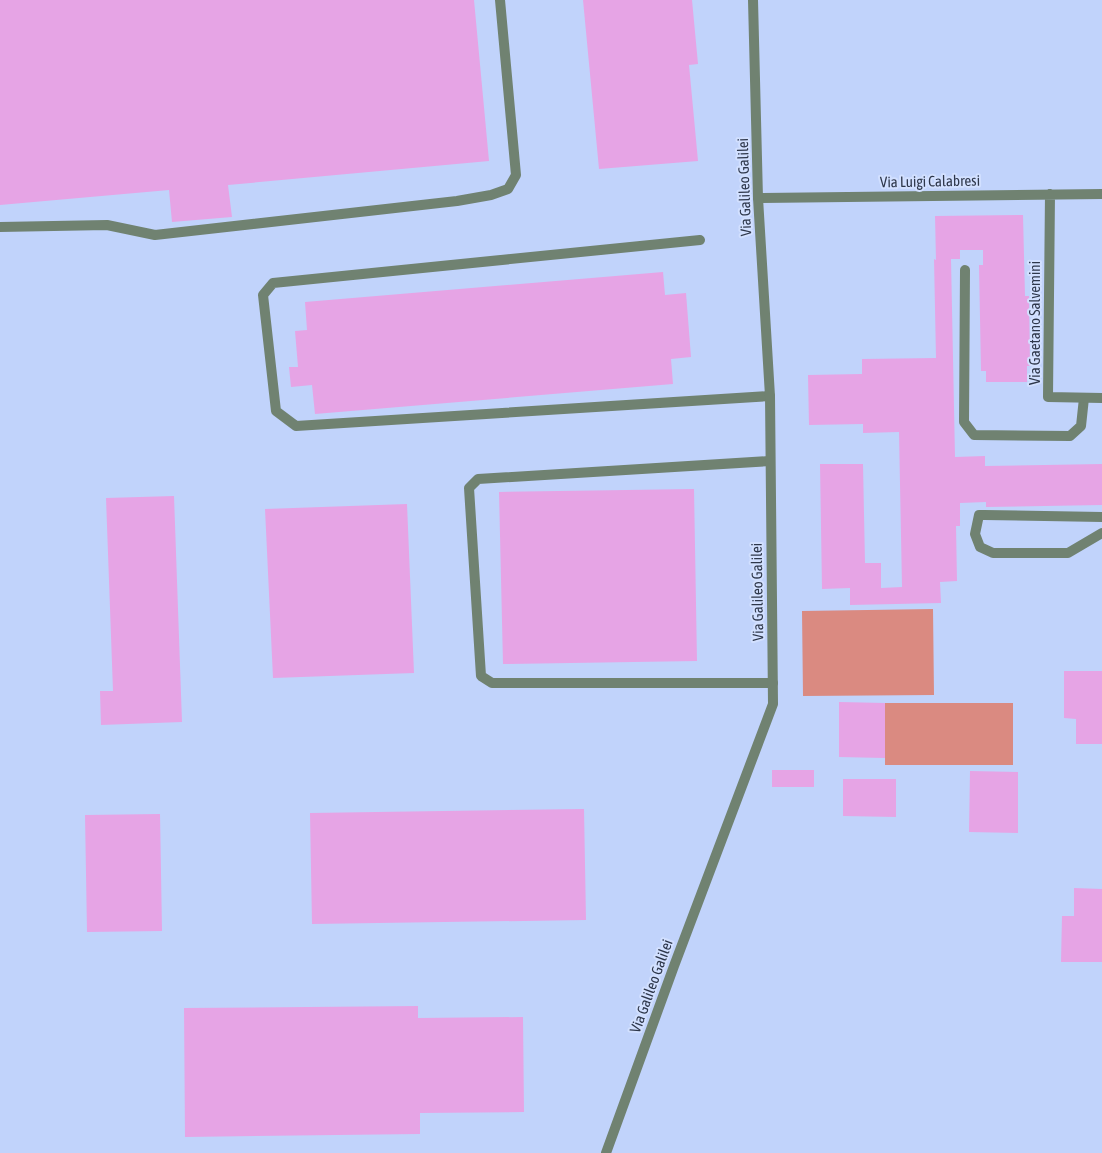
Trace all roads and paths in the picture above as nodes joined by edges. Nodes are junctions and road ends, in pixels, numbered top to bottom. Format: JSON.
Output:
{"nodes":[{"id":1,"x":500,"y":0,"type":"edge"},
{"id":2,"x":753,"y":0,"type":"edge"},
{"id":3,"x":1050,"y":194,"type":"junction"},
{"id":4,"x":1102,"y":194,"type":"edge"},
{"id":5,"x":758,"y":198,"type":"junction"},
{"id":6,"x":0,"y":227,"type":"edge"},
{"id":7,"x":700,"y":240,"type":"dead end"},
{"id":8,"x":964,"y":270,"type":"dead end"},
{"id":9,"x":770,"y":396,"type":"junction"},
{"id":10,"x":1084,"y":398,"type":"junction"},
{"id":11,"x":1102,"y":398,"type":"edge"},
{"id":12,"x":770,"y":461,"type":"junction"},
{"id":13,"x":1102,"y":517,"type":"edge"},
{"id":14,"x":1102,"y":533,"type":"edge"},
{"id":15,"x":773,"y":683,"type":"junction"},
{"id":16,"x":606,"y":1153,"type":"edge"}],
"edges":[{"from":1,"to":6,"type":"street"},
{"from":2,"to":5,"type":"street","name":"Via Galileo Galilei"},
{"from":3,"to":4,"type":"street","name":"Via Luigi Calabresi"},
{"from":3,"to":5,"type":"street","name":"Via Luigi Calabresi"},
{"from":3,"to":10,"type":"street","name":"Via Gaetano Salvemini"},
{"from":5,"to":9,"type":"street","name":"Via Galileo Galilei"},
{"from":7,"to":9,"type":"street"},
{"from":8,"to":10,"type":"street"},
{"from":9,"to":12,"type":"street","name":"Via Galileo Galilei"},
{"from":10,"to":11,"type":"street","name":"Via Gaetano Salvemini"},
{"from":12,"to":15,"type":"street","name":"Via Galileo Galilei"},
{"from":12,"to":15,"type":"street"},
{"from":13,"to":14,"type":"street"},
{"from":15,"to":16,"type":"street","name":"Via Galileo Galilei"}]}
